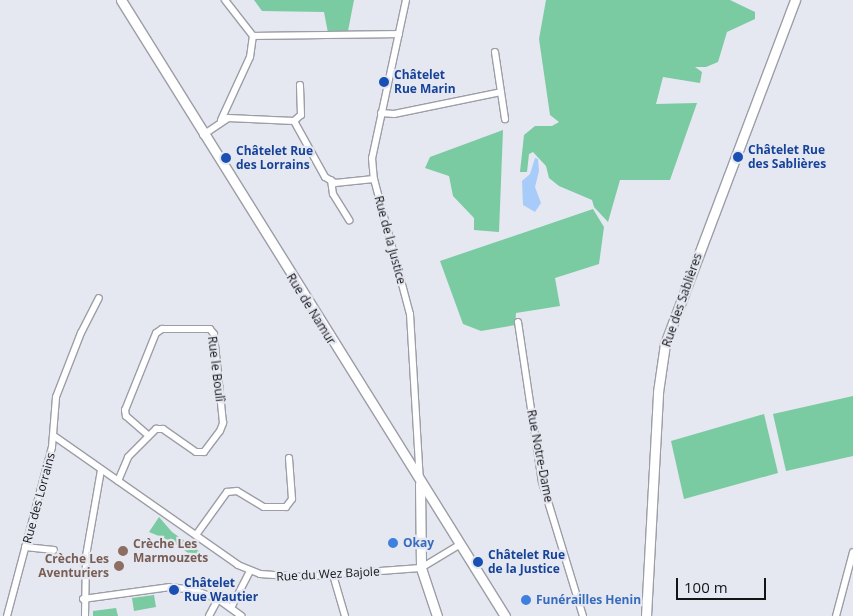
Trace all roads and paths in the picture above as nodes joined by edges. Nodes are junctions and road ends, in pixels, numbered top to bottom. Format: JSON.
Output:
{"nodes":[{"id":1,"x":121,"y":0,"type":"edge"},
{"id":2,"x":225,"y":0,"type":"edge"},
{"id":3,"x":406,"y":0,"type":"edge"},
{"id":4,"x":795,"y":0,"type":"edge"},
{"id":5,"x":399,"y":34,"type":"junction"},
{"id":6,"x":253,"y":36,"type":"junction"},
{"id":7,"x":495,"y":52,"type":"dead end"},
{"id":8,"x":300,"y":85,"type":"dead end"},
{"id":9,"x":501,"y":92,"type":"junction"},
{"id":10,"x":381,"y":113,"type":"junction"},
{"id":11,"x":505,"y":119,"type":"dead end"},
{"id":12,"x":221,"y":120,"type":"junction"},
{"id":13,"x":294,"y":121,"type":"junction"},
{"id":14,"x":204,"y":135,"type":"junction"},
{"id":15,"x":374,"y":179,"type":"junction"},
{"id":16,"x":331,"y":180,"type":"junction"},
{"id":17,"x":349,"y":220,"type":"dead end"},
{"id":18,"x":100,"y":298,"type":"dead end"},
{"id":19,"x":518,"y":322,"type":"dead end"},
{"id":20,"x":148,"y":435,"type":"junction"},
{"id":21,"x":54,"y":436,"type":"junction"},
{"id":22,"x":289,"y":458,"type":"dead end"},
{"id":23,"x":101,"y":470,"type":"junction"},
{"id":24,"x":118,"y":481,"type":"junction"},
{"id":25,"x":420,"y":484,"type":"junction"},
{"id":26,"x":196,"y":535,"type":"junction"},
{"id":27,"x":459,"y":545,"type":"junction"},
{"id":28,"x":26,"y":547,"type":"junction"},
{"id":29,"x":54,"y":550,"type":"dead end"},
{"id":30,"x":853,"y":552,"type":"edge"},
{"id":31,"x":851,"y":564,"type":"edge"},
{"id":32,"x":422,"y":568,"type":"junction"},
{"id":33,"x":250,"y":571,"type":"junction"},
{"id":34,"x":333,"y":575,"type":"junction"},
{"id":35,"x":83,"y":599,"type":"junction"},
{"id":36,"x":218,"y":599,"type":"junction"},
{"id":37,"x":231,"y":608,"type":"junction"},
{"id":38,"x":7,"y":616,"type":"edge"},
{"id":39,"x":85,"y":616,"type":"edge"},
{"id":40,"x":209,"y":616,"type":"edge"},
{"id":41,"x":240,"y":616,"type":"edge"},
{"id":42,"x":345,"y":616,"type":"edge"},
{"id":43,"x":437,"y":616,"type":"edge"},
{"id":44,"x":504,"y":616,"type":"edge"},
{"id":45,"x":583,"y":616,"type":"edge"},
{"id":46,"x":646,"y":616,"type":"edge"},
{"id":47,"x":836,"y":616,"type":"edge"}],
"edges":[{"from":1,"to":14,"type":"main road","name":"Rue de Namur"},
{"from":2,"to":6,"type":"street"},
{"from":3,"to":5,"type":"street","name":"Rue de la Justice"},
{"from":4,"to":46,"type":"main road","name":"Rue des Sablières"},
{"from":5,"to":6,"type":"street"},
{"from":5,"to":10,"type":"street","name":"Rue de la Justice"},
{"from":6,"to":12,"type":"street"},
{"from":7,"to":9,"type":"street"},
{"from":8,"to":13,"type":"street"},
{"from":9,"to":10,"type":"street"},
{"from":9,"to":11,"type":"street"},
{"from":10,"to":15,"type":"street","name":"Rue de la Justice"},
{"from":12,"to":13,"type":"street"},
{"from":12,"to":14,"type":"street"},
{"from":13,"to":16,"type":"street"},
{"from":14,"to":25,"type":"main road","name":"Rue de Namur"},
{"from":15,"to":16,"type":"street"},
{"from":15,"to":25,"type":"street","name":"Rue de la Justice"},
{"from":16,"to":17,"type":"street"},
{"from":18,"to":21,"type":"street","name":"Rue des Lorrains"},
{"from":19,"to":45,"type":"street","name":"Rue Notre-Dame"},
{"from":20,"to":20,"type":"street","name":"Rue le Boulî"},
{"from":20,"to":24,"type":"street"},
{"from":21,"to":23,"type":"street","name":"Rue du Wez Bajole"},
{"from":21,"to":28,"type":"street","name":"Rue des Lorrains"},
{"from":22,"to":26,"type":"street"},
{"from":23,"to":24,"type":"street","name":"Rue du Wez Bajole"},
{"from":23,"to":35,"type":"street"},
{"from":24,"to":26,"type":"street","name":"Rue du Wez Bajole"},
{"from":25,"to":27,"type":"main road","name":"Rue de Namur"},
{"from":25,"to":32,"type":"main road"},
{"from":26,"to":33,"type":"street","name":"Rue du Wez Bajole"},
{"from":27,"to":32,"type":"street","name":"Rue du Wez Bajole"},
{"from":27,"to":44,"type":"main road","name":"Rue de Namur"},
{"from":28,"to":29,"type":"street"},
{"from":28,"to":38,"type":"street","name":"Rue des Lorrains"},
{"from":30,"to":31,"type":"street"},
{"from":31,"to":47,"type":"street"},
{"from":32,"to":34,"type":"street","name":"Rue du Wez Bajole"},
{"from":32,"to":43,"type":"main road"},
{"from":33,"to":34,"type":"street","name":"Rue du Wez Bajole"},
{"from":33,"to":37,"type":"street"},
{"from":34,"to":42,"type":"street"},
{"from":35,"to":36,"type":"street"},
{"from":35,"to":39,"type":"street"},
{"from":36,"to":37,"type":"street"},
{"from":36,"to":40,"type":"street"},
{"from":37,"to":41,"type":"street"}]}
